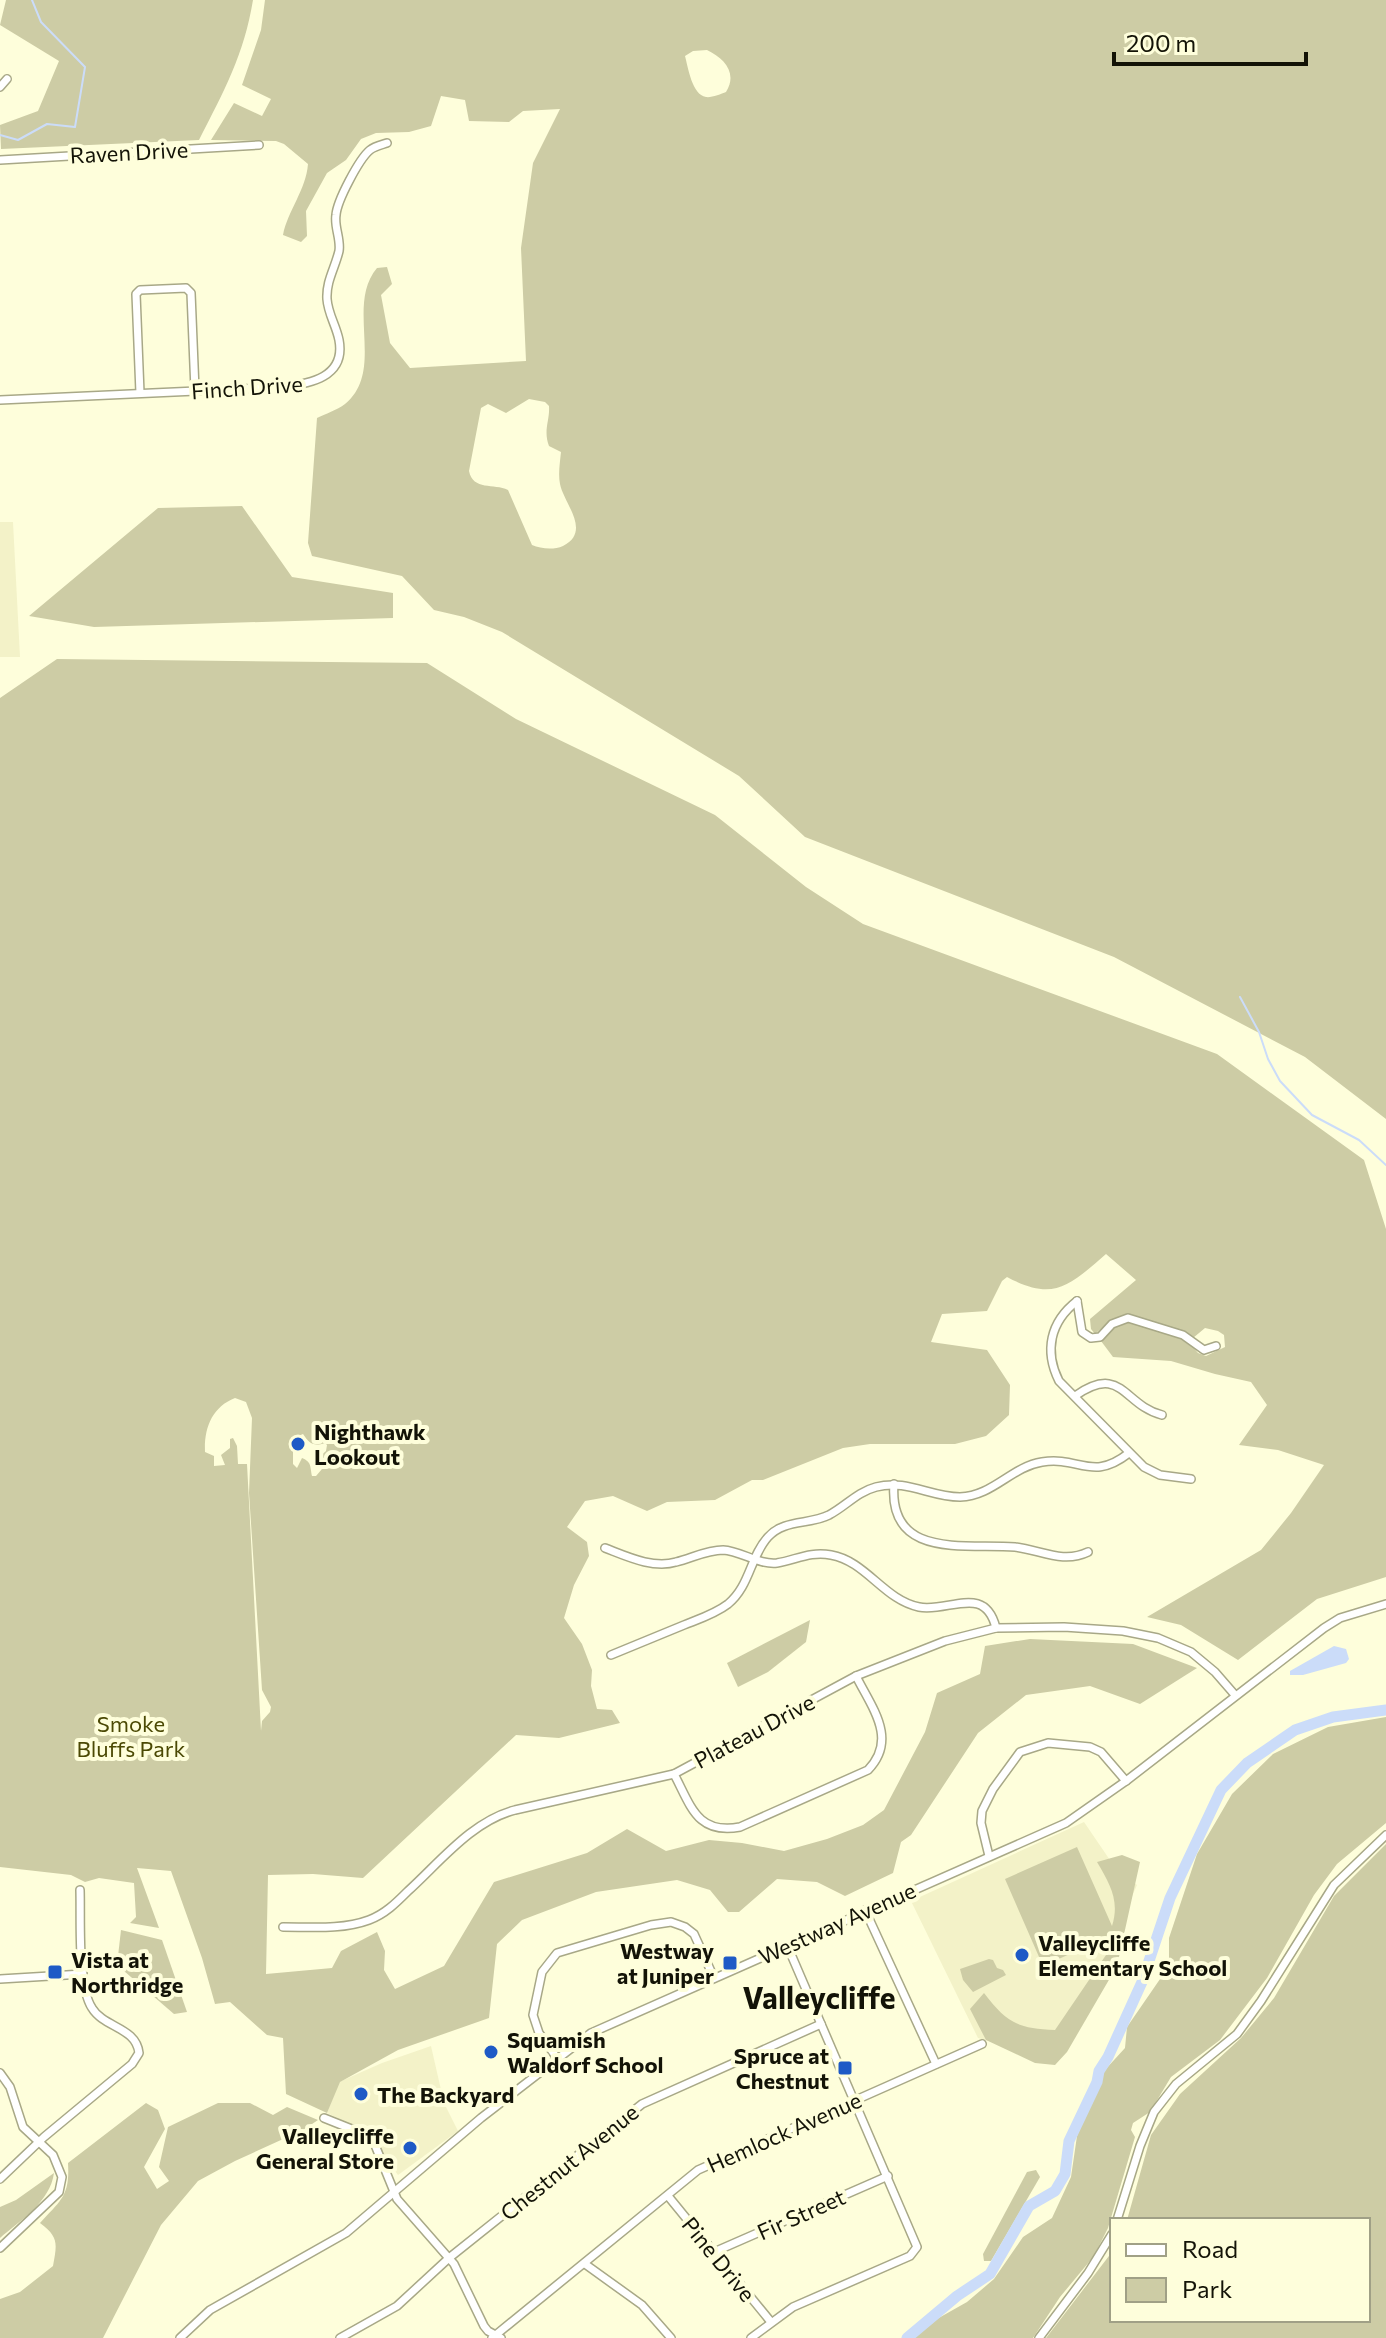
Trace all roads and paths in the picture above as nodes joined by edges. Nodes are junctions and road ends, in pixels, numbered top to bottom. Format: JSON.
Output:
{"nodes":[{"id":1,"x":7,"y":79,"type":"dead end"},
{"id":2,"x":0,"y":87,"type":"edge"},
{"id":3,"x":387,"y":143,"type":"dead end"},
{"id":4,"x":259,"y":145,"type":"dead end"},
{"id":5,"x":0,"y":160,"type":"edge"},
{"id":6,"x":195,"y":390,"type":"junction"},
{"id":7,"x":140,"y":393,"type":"junction"},
{"id":8,"x":0,"y":400,"type":"edge"},
{"id":9,"x":1216,"y":1346,"type":"dead end"},
{"id":10,"x":1075,"y":1396,"type":"junction"},
{"id":11,"x":1162,"y":1415,"type":"dead end"},
{"id":12,"x":1129,"y":1453,"type":"junction"},
{"id":13,"x":1191,"y":1479,"type":"dead end"},
{"id":14,"x":894,"y":1484,"type":"junction"},
{"id":15,"x":605,"y":1548,"type":"dead end"},
{"id":16,"x":1088,"y":1552,"type":"dead end"},
{"id":17,"x":756,"y":1558,"type":"junction"},
{"id":18,"x":1386,"y":1604,"type":"edge"},
{"id":19,"x":996,"y":1628,"type":"junction"},
{"id":20,"x":611,"y":1655,"type":"dead end"},
{"id":21,"x":856,"y":1676,"type":"junction"},
{"id":22,"x":1235,"y":1695,"type":"junction"},
{"id":23,"x":674,"y":1774,"type":"junction"},
{"id":24,"x":1126,"y":1781,"type":"junction"},
{"id":25,"x":1386,"y":1835,"type":"edge"},
{"id":26,"x":989,"y":1856,"type":"junction"},
{"id":27,"x":80,"y":1890,"type":"dead end"},
{"id":28,"x":865,"y":1910,"type":"junction"},
{"id":29,"x":283,"y":1927,"type":"dead end"},
{"id":30,"x":787,"y":1945,"type":"junction"},
{"id":31,"x":83,"y":1974,"type":"junction"},
{"id":32,"x":714,"y":1978,"type":"junction"},
{"id":33,"x":0,"y":1979,"type":"edge"},
{"id":34,"x":821,"y":2024,"type":"junction"},
{"id":35,"x":982,"y":2044,"type":"dead end"},
{"id":36,"x":557,"y":2058,"type":"junction"},
{"id":37,"x":936,"y":2064,"type":"junction"},
{"id":38,"x":0,"y":2073,"type":"edge"},
{"id":39,"x":856,"y":2101,"type":"junction"},
{"id":40,"x":324,"y":2118,"type":"dead end"},
{"id":41,"x":39,"y":2142,"type":"junction"},
{"id":42,"x":888,"y":2176,"type":"junction"},
{"id":43,"x":0,"y":2179,"type":"edge"},
{"id":44,"x":393,"y":2192,"type":"junction"},
{"id":45,"x":668,"y":2196,"type":"junction"},
{"id":46,"x":1118,"y":2218,"type":"edge"},
{"id":47,"x":1110,"y":2237,"type":"edge"},
{"id":48,"x":0,"y":2248,"type":"edge"},
{"id":49,"x":714,"y":2252,"type":"junction"},
{"id":50,"x":449,"y":2258,"type":"junction"},
{"id":51,"x":585,"y":2264,"type":"junction"},
{"id":52,"x":771,"y":2322,"type":"junction"},
{"id":53,"x":496,"y":2337,"type":"edge"},
{"id":54,"x":180,"y":2338,"type":"edge"},
{"id":55,"x":340,"y":2338,"type":"edge"},
{"id":56,"x":671,"y":2338,"type":"edge"},
{"id":57,"x":751,"y":2338,"type":"edge"},
{"id":58,"x":1039,"y":2338,"type":"edge"}],
"edges":[{"from":1,"to":2,"type":"street"},
{"from":3,"to":6,"type":"street","name":"Finch Drive"},
{"from":4,"to":5,"type":"street","name":"Raven Drive"},
{"from":6,"to":7,"type":"street","name":"Finch Drive"},
{"from":6,"to":7,"type":"street"},
{"from":7,"to":8,"type":"street","name":"Finch Drive"},
{"from":9,"to":10,"type":"street"},
{"from":10,"to":11,"type":"street"},
{"from":10,"to":12,"type":"street"},
{"from":12,"to":13,"type":"street"},
{"from":12,"to":14,"type":"street"},
{"from":14,"to":16,"type":"street"},
{"from":14,"to":17,"type":"street"},
{"from":15,"to":17,"type":"street"},
{"from":17,"to":19,"type":"street"},
{"from":17,"to":20,"type":"street"},
{"from":18,"to":22,"type":"street","name":"Westway Avenue"},
{"from":19,"to":21,"type":"street","name":"Plateau Drive"},
{"from":19,"to":22,"type":"street","name":"Plateau Drive"},
{"from":21,"to":23,"type":"street","name":"Plateau Drive"},
{"from":21,"to":23,"type":"street"},
{"from":22,"to":24,"type":"street","name":"Westway Avenue"},
{"from":23,"to":29,"type":"street","name":"Plateau Drive"},
{"from":24,"to":26,"type":"street","name":"Westway Avenue"},
{"from":24,"to":26,"type":"street"},
{"from":25,"to":46,"type":"street"},
{"from":26,"to":28,"type":"street","name":"Westway Avenue"},
{"from":27,"to":31,"type":"street"},
{"from":28,"to":30,"type":"street","name":"Westway Avenue"},
{"from":28,"to":37,"type":"street"},
{"from":30,"to":32,"type":"street","name":"Westway Avenue"},
{"from":30,"to":34,"type":"street"},
{"from":31,"to":33,"type":"street"},
{"from":31,"to":41,"type":"street"},
{"from":32,"to":36,"type":"street","name":"Westway Avenue"},
{"from":32,"to":36,"type":"street"},
{"from":34,"to":39,"type":"street"},
{"from":34,"to":50,"type":"street","name":"Chestnut Avenue"},
{"from":35,"to":37,"type":"street","name":"Hemlock Avenue"},
{"from":36,"to":44,"type":"street","name":"Westway Avenue"},
{"from":37,"to":39,"type":"street","name":"Hemlock Avenue"},
{"from":38,"to":41,"type":"street"},
{"from":39,"to":42,"type":"street"},
{"from":39,"to":45,"type":"street","name":"Hemlock Avenue"},
{"from":40,"to":44,"type":"street"},
{"from":41,"to":43,"type":"street"},
{"from":41,"to":48,"type":"street"},
{"from":42,"to":49,"type":"street","name":"Fir Street"},
{"from":42,"to":52,"type":"street"},
{"from":44,"to":50,"type":"street"},
{"from":44,"to":54,"type":"street","name":"Westway Avenue"},
{"from":45,"to":49,"type":"street","name":"Pine Drive"},
{"from":45,"to":51,"type":"street","name":"Hemlock Avenue"},
{"from":47,"to":58,"type":"street"},
{"from":49,"to":52,"type":"street","name":"Pine Drive"},
{"from":50,"to":53,"type":"street"},
{"from":50,"to":55,"type":"street","name":"Chestnut Avenue"},
{"from":51,"to":53,"type":"street","name":"Hemlock Avenue"},
{"from":51,"to":56,"type":"street"},
{"from":52,"to":57,"type":"street"}]}
